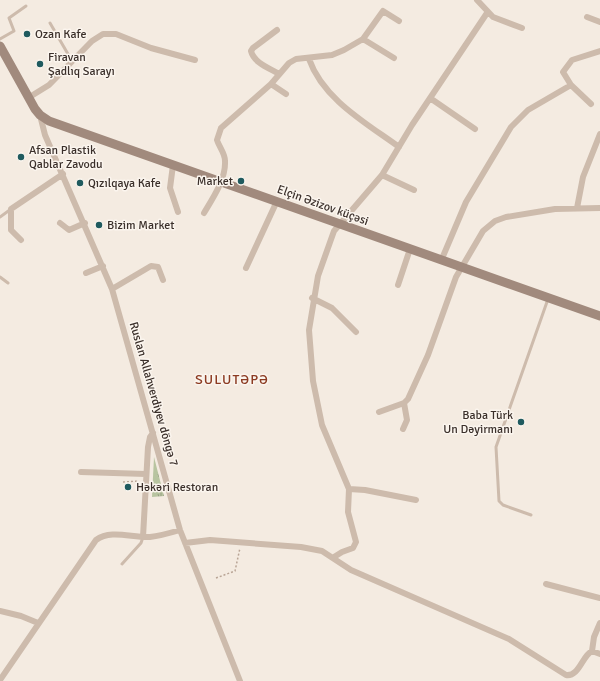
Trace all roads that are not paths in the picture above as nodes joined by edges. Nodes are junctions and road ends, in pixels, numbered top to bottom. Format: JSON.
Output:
{"nodes":[{"id":1,"x":477,"y":0,"type":"edge"},
{"id":2,"x":26,"y":6,"type":"dead end"},
{"id":3,"x":487,"y":13,"type":"junction"},
{"id":4,"x":587,"y":17,"type":"dead end"},
{"id":5,"x":399,"y":21,"type":"dead end"},
{"id":6,"x":600,"y":22,"type":"edge"},
{"id":7,"x":50,"y":23,"type":"dead end"},
{"id":8,"x":522,"y":28,"type":"dead end"},
{"id":9,"x":277,"y":30,"type":"dead end"},
{"id":10,"x":363,"y":38,"type":"junction"},
{"id":11,"x":0,"y":39,"type":"edge"},
{"id":12,"x":0,"y":46,"type":"edge"},
{"id":13,"x":600,"y":50,"type":"edge"},
{"id":14,"x":394,"y":58,"type":"dead end"},
{"id":15,"x":308,"y":59,"type":"junction"},
{"id":16,"x":195,"y":60,"type":"dead end"},
{"id":17,"x":72,"y":62,"type":"junction"},
{"id":18,"x":279,"y":74,"type":"junction"},
{"id":19,"x":271,"y":84,"type":"junction"},
{"id":20,"x":571,"y":85,"type":"junction"},
{"id":21,"x":286,"y":94,"type":"dead end"},
{"id":22,"x":28,"y":98,"type":"junction"},
{"id":23,"x":430,"y":98,"type":"junction"},
{"id":24,"x":591,"y":104,"type":"dead end"},
{"id":25,"x":40,"y":115,"type":"junction"},
{"id":26,"x":475,"y":129,"type":"dead end"},
{"id":27,"x":600,"y":134,"type":"edge"},
{"id":28,"x":399,"y":147,"type":"junction"},
{"id":29,"x":172,"y":165,"type":"junction"},
{"id":30,"x":63,"y":174,"type":"junction"},
{"id":31,"x":382,"y":175,"type":"junction"},
{"id":32,"x":220,"y":181,"type":"junction"},
{"id":33,"x":414,"y":190,"type":"dead end"},
{"id":34,"x":277,"y":201,"type":"junction"},
{"id":35,"x":577,"y":208,"type":"junction"},
{"id":36,"x":600,"y":208,"type":"edge"},
{"id":37,"x":11,"y":209,"type":"junction"},
{"id":38,"x":178,"y":212,"type":"dead end"},
{"id":39,"x":204,"y":212,"type":"dead end"},
{"id":40,"x":0,"y":217,"type":"edge"},
{"id":41,"x":60,"y":223,"type":"dead end"},
{"id":42,"x":85,"y":223,"type":"junction"},
{"id":43,"x":339,"y":224,"type":"junction"},
{"id":44,"x":21,"y":240,"type":"dead end"},
{"id":45,"x":410,"y":249,"type":"junction"},
{"id":46,"x":441,"y":261,"type":"junction"},
{"id":47,"x":103,"y":266,"type":"junction"},
{"id":48,"x":460,"y":267,"type":"junction"},
{"id":49,"x":246,"y":268,"type":"dead end"},
{"id":50,"x":86,"y":273,"type":"dead end"},
{"id":51,"x":0,"y":277,"type":"edge"},
{"id":52,"x":163,"y":280,"type":"dead end"},
{"id":53,"x":8,"y":283,"type":"dead end"},
{"id":54,"x":398,"y":285,"type":"dead end"},
{"id":55,"x":112,"y":289,"type":"junction"},
{"id":56,"x":312,"y":298,"type":"junction"},
{"id":57,"x":548,"y":298,"type":"junction"},
{"id":58,"x":600,"y":316,"type":"edge"},
{"id":59,"x":356,"y":332,"type":"dead end"},
{"id":60,"x":404,"y":403,"type":"junction"},
{"id":61,"x":379,"y":412,"type":"dead end"},
{"id":62,"x":403,"y":429,"type":"dead end"},
{"id":63,"x":153,"y":433,"type":"junction"},
{"id":64,"x":81,"y":472,"type":"dead end"},
{"id":65,"x":146,"y":474,"type":"junction"},
{"id":66,"x":349,"y":489,"type":"junction"},
{"id":67,"x":416,"y":500,"type":"dead end"},
{"id":68,"x":532,"y":515,"type":"dead end"},
{"id":69,"x":180,"y":530,"type":"junction"},
{"id":70,"x":143,"y":537,"type":"junction"},
{"id":71,"x":185,"y":543,"type":"junction"},
{"id":72,"x":334,"y":557,"type":"junction"},
{"id":73,"x":122,"y":564,"type":"dead end"},
{"id":74,"x":546,"y":584,"type":"dead end"},
{"id":75,"x":600,"y":598,"type":"edge"},
{"id":76,"x":0,"y":611,"type":"edge"},
{"id":77,"x":38,"y":623,"type":"junction"},
{"id":78,"x":600,"y":623,"type":"edge"},
{"id":79,"x":592,"y":652,"type":"junction"},
{"id":80,"x":600,"y":654,"type":"edge"},
{"id":81,"x":0,"y":680,"type":"edge"},
{"id":82,"x":240,"y":681,"type":"edge"}],
"edges":[{"from":1,"to":3,"type":"street"},
{"from":2,"to":11,"type":"lane"},
{"from":3,"to":8,"type":"street"},
{"from":3,"to":23,"type":"street"},
{"from":4,"to":6,"type":"street"},
{"from":5,"to":10,"type":"street"},
{"from":7,"to":17,"type":"lane"},
{"from":9,"to":18,"type":"street"},
{"from":10,"to":14,"type":"street"},
{"from":10,"to":15,"type":"street"},
{"from":12,"to":22,"type":"street"},
{"from":13,"to":20,"type":"street"},
{"from":15,"to":18,"type":"street"},
{"from":15,"to":28,"type":"street"},
{"from":16,"to":17,"type":"street"},
{"from":17,"to":22,"type":"street"},
{"from":18,"to":19,"type":"street"},
{"from":19,"to":21,"type":"street"},
{"from":19,"to":32,"type":"street"},
{"from":20,"to":24,"type":"street"},
{"from":20,"to":46,"type":"street"},
{"from":22,"to":25,"type":"street"},
{"from":23,"to":26,"type":"street"},
{"from":23,"to":28,"type":"street"},
{"from":25,"to":29,"type":"street","name":"Elçin Əzizov küçəsi"},
{"from":25,"to":30,"type":"street","name":"Ruslan Allahverdiyev döngə 7"},
{"from":27,"to":35,"type":"street"},
{"from":28,"to":31,"type":"street"},
{"from":29,"to":32,"type":"street","name":"Elçin Əzizov küçəsi"},
{"from":29,"to":38,"type":"street"},
{"from":30,"to":37,"type":"street"},
{"from":30,"to":42,"type":"street","name":"Ruslan Allahverdiyev döngə 7"},
{"from":31,"to":33,"type":"street"},
{"from":31,"to":43,"type":"street"},
{"from":32,"to":34,"type":"street","name":"Elçin Əzizov küçəsi"},
{"from":32,"to":39,"type":"street"},
{"from":34,"to":43,"type":"street","name":"Elçin Əzizov küçəsi"},
{"from":34,"to":49,"type":"street"},
{"from":35,"to":36,"type":"street"},
{"from":35,"to":48,"type":"street"},
{"from":37,"to":40,"type":"lane"},
{"from":37,"to":44,"type":"street"},
{"from":41,"to":42,"type":"street"},
{"from":42,"to":47,"type":"street","name":"Ruslan Allahverdiyev döngə 7"},
{"from":43,"to":45,"type":"street","name":"Elçin Əzizov küçəsi"},
{"from":43,"to":56,"type":"street"},
{"from":45,"to":46,"type":"street","name":"Elçin Əzizov küçəsi"},
{"from":45,"to":54,"type":"street"},
{"from":46,"to":48,"type":"street","name":"Elçin Əzizov küçəsi"},
{"from":47,"to":50,"type":"street"},
{"from":47,"to":55,"type":"street","name":"Ruslan Allahverdiyev döngə 7"},
{"from":48,"to":57,"type":"street","name":"Elçin Əzizov küçəsi"},
{"from":48,"to":60,"type":"street"},
{"from":51,"to":53,"type":"lane"},
{"from":52,"to":55,"type":"street"},
{"from":55,"to":63,"type":"street","name":"Ruslan Allahverdiyev döngə 7"},
{"from":56,"to":59,"type":"street"},
{"from":56,"to":66,"type":"street"},
{"from":57,"to":58,"type":"street","name":"Elçin Əzizov küçəsi"},
{"from":57,"to":68,"type":"lane"},
{"from":60,"to":61,"type":"street"},
{"from":60,"to":62,"type":"street"},
{"from":63,"to":65,"type":"street"},
{"from":63,"to":69,"type":"street","name":"Ruslan Allahverdiyev döngə 7"},
{"from":64,"to":65,"type":"street"},
{"from":65,"to":70,"type":"street"},
{"from":66,"to":67,"type":"street"},
{"from":66,"to":72,"type":"street"},
{"from":69,"to":70,"type":"street"},
{"from":69,"to":71,"type":"street","name":"Ruslan Allahverdiyev döngə 7"},
{"from":70,"to":73,"type":"lane"},
{"from":70,"to":77,"type":"street"},
{"from":71,"to":72,"type":"street"},
{"from":71,"to":82,"type":"street","name":"Ruslan Allahverdiyev döngə 7"},
{"from":72,"to":79,"type":"street"},
{"from":74,"to":75,"type":"street"},
{"from":76,"to":77,"type":"street"},
{"from":77,"to":81,"type":"street"},
{"from":78,"to":79,"type":"street"},
{"from":79,"to":80,"type":"street"}]}
